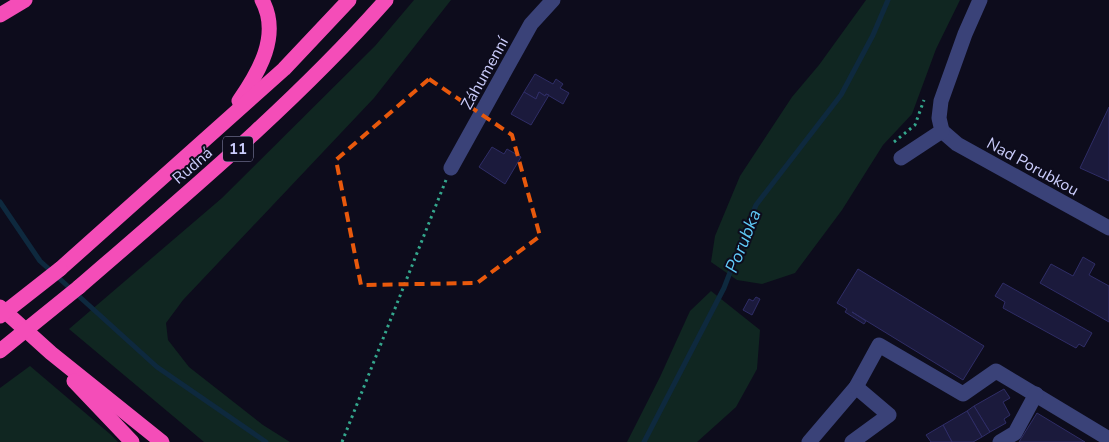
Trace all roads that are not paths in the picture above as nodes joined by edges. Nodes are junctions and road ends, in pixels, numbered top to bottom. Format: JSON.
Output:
{"nodes":[{"id":1,"x":25,"y":0,"type":"edge"},
{"id":2,"x":262,"y":0,"type":"edge"},
{"id":3,"x":349,"y":0,"type":"edge"},
{"id":4,"x":386,"y":0,"type":"edge"},
{"id":5,"x":553,"y":0,"type":"edge"},
{"id":6,"x":980,"y":0,"type":"edge"},
{"id":7,"x":0,"y":15,"type":"edge"},
{"id":8,"x":224,"y":123,"type":"junction"},
{"id":9,"x":942,"y":131,"type":"junction"},
{"id":10,"x":901,"y":158,"type":"road end"},
{"id":11,"x":450,"y":168,"type":"road end"},
{"id":12,"x":1109,"y":228,"type":"edge"},
{"id":13,"x":0,"y":307,"type":"edge"},
{"id":14,"x":0,"y":316,"type":"edge"},
{"id":15,"x":0,"y":350,"type":"edge"},
{"id":16,"x":51,"y":353,"type":"junction"},
{"id":17,"x":856,"y":387,"type":"junction"},
{"id":18,"x":1036,"y":394,"type":"junction"},
{"id":19,"x":1109,"y":438,"type":"edge"},
{"id":20,"x":132,"y":442,"type":"edge"},
{"id":21,"x":162,"y":442,"type":"edge"},
{"id":22,"x":809,"y":442,"type":"edge"},
{"id":23,"x":852,"y":442,"type":"edge"},
{"id":24,"x":1000,"y":442,"type":"edge"}],
"edges":[{"from":1,"to":7,"type":"highway"},
{"from":2,"to":8,"type":"highway"},
{"from":3,"to":8,"type":"highway","name":"Rudná","number":"11"},
{"from":4,"to":15,"type":"highway","name":"Rudná","number":"11","bridge":true},
{"from":5,"to":11,"type":"street","name":"Záhumenní"},
{"from":6,"to":9,"type":"street"},
{"from":8,"to":14,"type":"highway","name":"Rudná","number":"11","bridge":true},
{"from":9,"to":10,"type":"street"},
{"from":9,"to":12,"type":"street","name":"Nad Porubkou"},
{"from":13,"to":16,"type":"highway"},
{"from":16,"to":20,"type":"highway"},
{"from":16,"to":21,"type":"highway"},
{"from":17,"to":18,"type":"street"},
{"from":17,"to":22,"type":"street"},
{"from":17,"to":23,"type":"street"},
{"from":18,"to":19,"type":"street"},
{"from":18,"to":24,"type":"street"}]}
